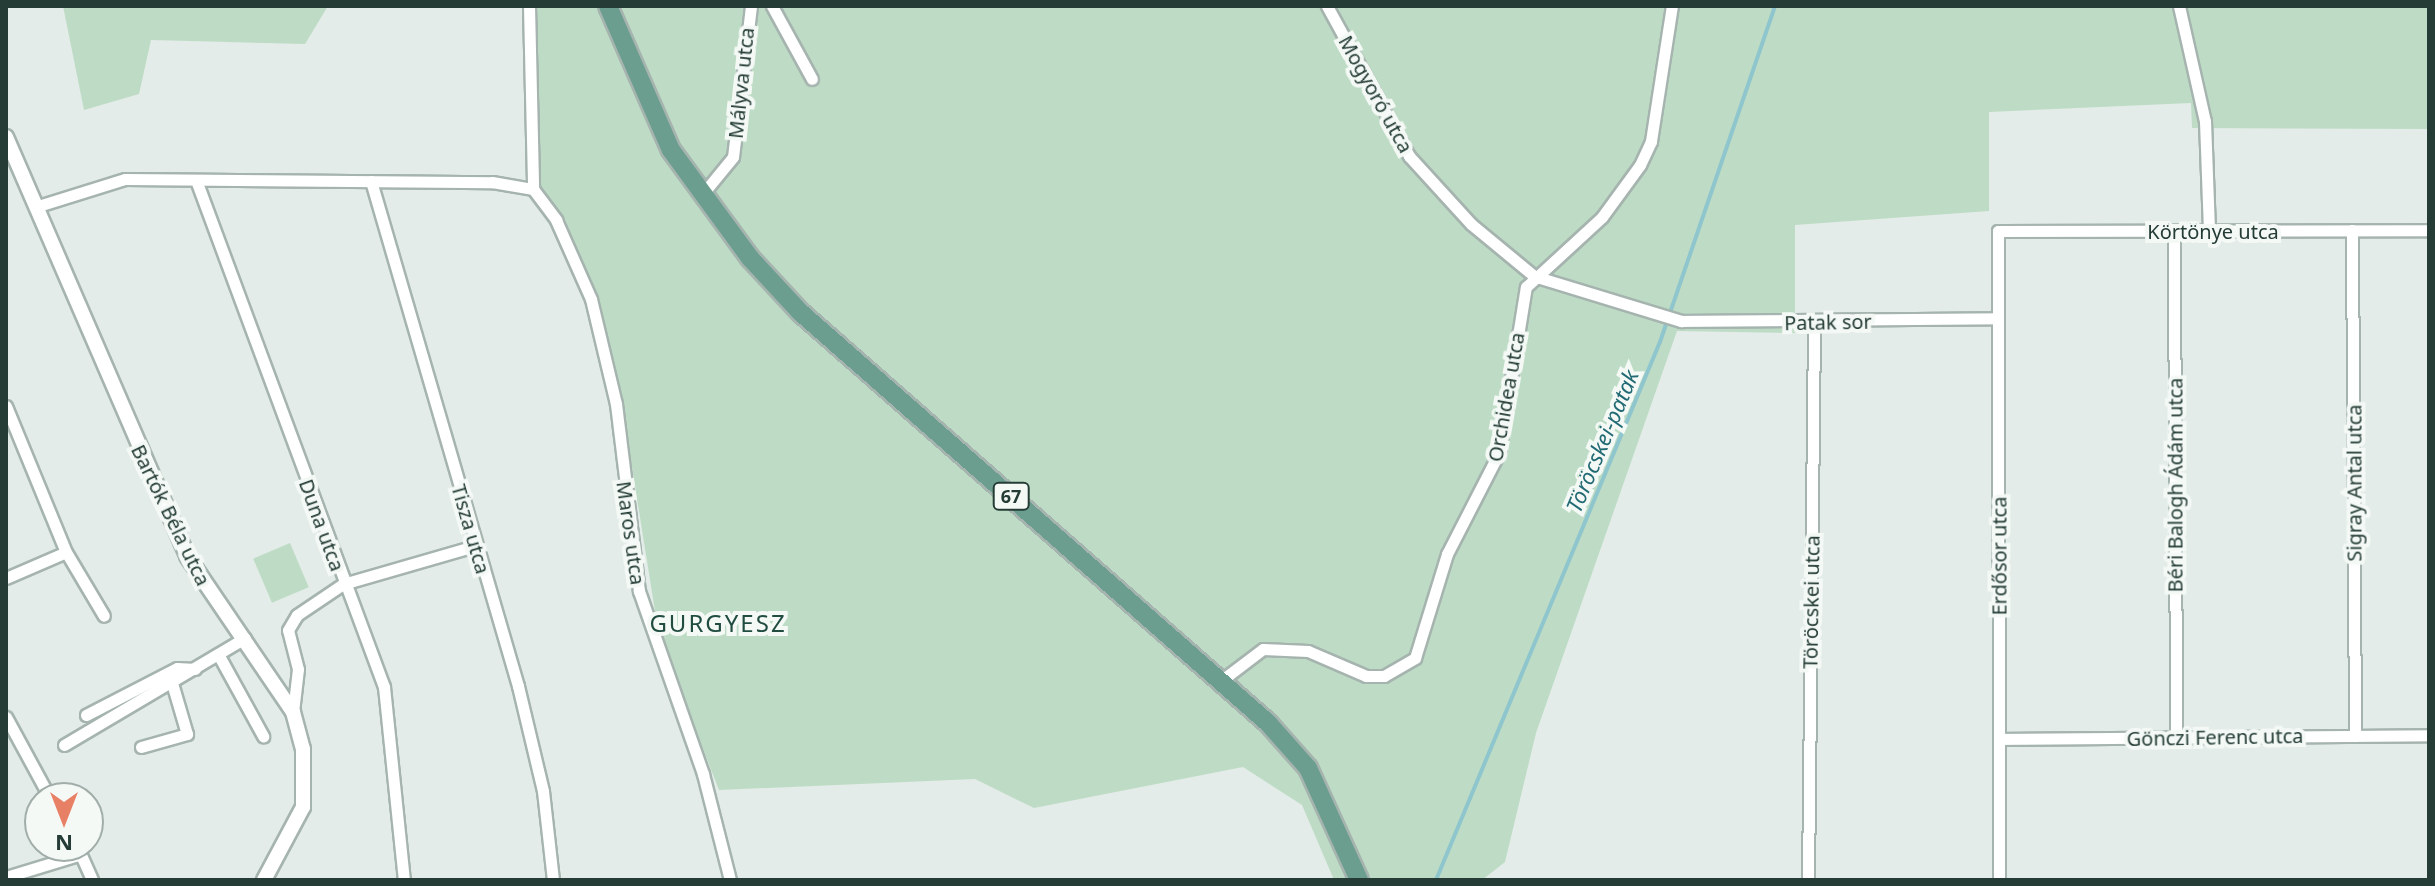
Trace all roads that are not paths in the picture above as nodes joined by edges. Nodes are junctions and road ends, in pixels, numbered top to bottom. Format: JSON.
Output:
{"nodes":[{"id":1,"x":529,"y":6,"type":"edge"},
{"id":2,"x":608,"y":6,"type":"edge"},
{"id":3,"x":751,"y":6,"type":"edge"},
{"id":4,"x":772,"y":6,"type":"edge"},
{"id":5,"x":1327,"y":6,"type":"edge"},
{"id":6,"x":1672,"y":6,"type":"edge"},
{"id":7,"x":2179,"y":6,"type":"edge"},
{"id":8,"x":812,"y":79,"type":"dead end"},
{"id":9,"x":6,"y":137,"type":"edge"},
{"id":10,"x":196,"y":180,"type":"junction"},
{"id":11,"x":371,"y":181,"type":"junction"},
{"id":12,"x":533,"y":189,"type":"junction"},
{"id":13,"x":700,"y":196,"type":"junction"},
{"id":14,"x":35,"y":207,"type":"junction"},
{"id":15,"x":2352,"y":230,"type":"junction"},
{"id":16,"x":2429,"y":230,"type":"edge"},
{"id":17,"x":1998,"y":231,"type":"joint"},
{"id":18,"x":2209,"y":231,"type":"junction"},
{"id":19,"x":2174,"y":232,"type":"junction"},
{"id":20,"x":1534,"y":276,"type":"junction"},
{"id":21,"x":1998,"y":318,"type":"junction"},
{"id":22,"x":1814,"y":323,"type":"junction"},
{"id":23,"x":6,"y":406,"type":"edge"},
{"id":24,"x":475,"y":546,"type":"junction"},
{"id":25,"x":66,"y":552,"type":"junction"},
{"id":26,"x":6,"y":578,"type":"edge"},
{"id":27,"x":343,"y":584,"type":"junction"},
{"id":28,"x":104,"y":616,"type":"dead end"},
{"id":29,"x":245,"y":638,"type":"junction"},
{"id":30,"x":218,"y":654,"type":"junction"},
{"id":31,"x":196,"y":669,"type":"junction"},
{"id":32,"x":1222,"y":680,"type":"junction"},
{"id":33,"x":172,"y":683,"type":"junction"},
{"id":34,"x":293,"y":712,"type":"junction"},
{"id":35,"x":86,"y":715,"type":"dead end"},
{"id":36,"x":6,"y":717,"type":"edge"},
{"id":37,"x":2429,"y":735,"type":"edge"},
{"id":38,"x":263,"y":736,"type":"dead end"},
{"id":39,"x":2355,"y":736,"type":"junction"},
{"id":40,"x":2176,"y":738,"type":"junction"},
{"id":41,"x":2000,"y":739,"type":"junction"},
{"id":42,"x":64,"y":745,"type":"dead end"},
{"id":43,"x":141,"y":747,"type":"dead end"},
{"id":44,"x":41,"y":782,"type":"edge"},
{"id":45,"x":47,"y":862,"type":"edge"},
{"id":46,"x":6,"y":877,"type":"edge"},
{"id":47,"x":264,"y":880,"type":"edge"},
{"id":48,"x":404,"y":880,"type":"edge"},
{"id":49,"x":553,"y":880,"type":"edge"},
{"id":50,"x":730,"y":880,"type":"edge"},
{"id":51,"x":1359,"y":880,"type":"edge"},
{"id":52,"x":1808,"y":880,"type":"edge"},
{"id":53,"x":1999,"y":880,"type":"edge"}],
"edges":[{"from":1,"to":12,"type":"street"},
{"from":2,"to":13,"type":"main road","number":"67"},
{"from":3,"to":13,"type":"street","name":"Mályva utca"},
{"from":4,"to":8,"type":"street","name":"Mályva utca"},
{"from":5,"to":20,"type":"street","name":"Mogyoró utca"},
{"from":6,"to":20,"type":"street"},
{"from":7,"to":18,"type":"street"},
{"from":9,"to":14,"type":"street","name":"Bartók Béla utca"},
{"from":10,"to":11,"type":"street"},
{"from":10,"to":14,"type":"street"},
{"from":10,"to":27,"type":"street","name":"Duna utca"},
{"from":11,"to":12,"type":"street"},
{"from":11,"to":24,"type":"street","name":"Tisza utca"},
{"from":12,"to":50,"type":"street","name":"Maros utca"},
{"from":13,"to":32,"type":"main road","number":"67"},
{"from":14,"to":29,"type":"street","name":"Bartók Béla utca"},
{"from":15,"to":16,"type":"street","name":"Körtönye utca"},
{"from":15,"to":18,"type":"street","name":"Körtönye utca"},
{"from":15,"to":39,"type":"street","name":"Sigray Antal utca"},
{"from":17,"to":19,"type":"street","name":"Körtönye utca"},
{"from":17,"to":21,"type":"street","name":"Erdősor utca"},
{"from":18,"to":19,"type":"street","name":"Körtönye utca"},
{"from":19,"to":40,"type":"street","name":"Béri Balogh Ádám utca"},
{"from":20,"to":22,"type":"street","name":"Patak sor"},
{"from":20,"to":32,"type":"street","name":"Orchidea utca"},
{"from":21,"to":22,"type":"street","name":"Patak sor"},
{"from":21,"to":41,"type":"street","name":"Erdősor utca"},
{"from":22,"to":52,"type":"street","name":"Töröcskei utca"},
{"from":23,"to":25,"type":"street"},
{"from":24,"to":27,"type":"street"},
{"from":24,"to":49,"type":"street","name":"Tisza utca"},
{"from":25,"to":26,"type":"street"},
{"from":25,"to":28,"type":"street"},
{"from":27,"to":34,"type":"street"},
{"from":27,"to":48,"type":"street","name":"Duna utca"},
{"from":29,"to":30,"type":"street"},
{"from":29,"to":34,"type":"street","name":"Bartók Béla utca"},
{"from":30,"to":31,"type":"street"},
{"from":30,"to":38,"type":"street"},
{"from":31,"to":33,"type":"street"},
{"from":31,"to":35,"type":"street"},
{"from":32,"to":51,"type":"main road","number":"67"},
{"from":33,"to":42,"type":"street"},
{"from":33,"to":43,"type":"street"},
{"from":34,"to":47,"type":"street","name":"Bartók Béla utca"},
{"from":36,"to":44,"type":"street"},
{"from":37,"to":39,"type":"street","name":"Gönczi Ferenc utca"},
{"from":39,"to":40,"type":"street","name":"Gönczi Ferenc utca"},
{"from":40,"to":41,"type":"street","name":"Gönczi Ferenc utca"},
{"from":41,"to":53,"type":"street","name":"Erdősor utca"},
{"from":45,"to":46,"type":"street"}]}
